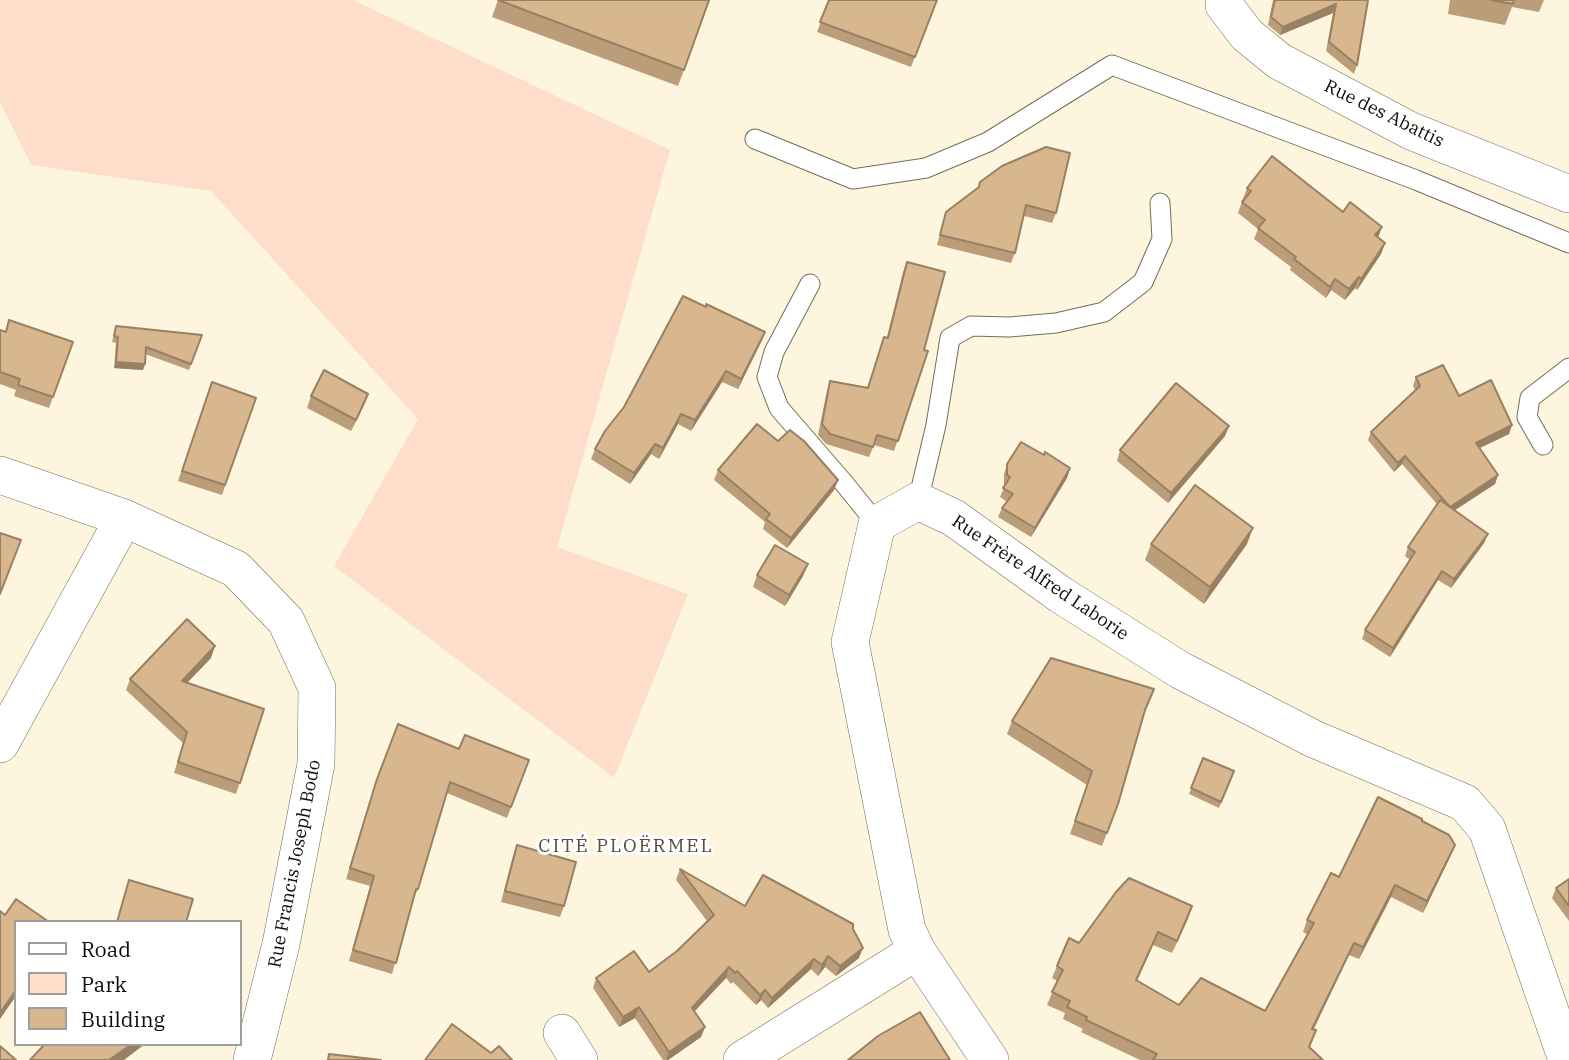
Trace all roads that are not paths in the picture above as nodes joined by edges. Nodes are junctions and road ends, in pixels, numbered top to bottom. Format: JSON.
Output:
{"nodes":[{"id":1,"x":1224,"y":0,"type":"edge"},
{"id":2,"x":755,"y":139,"type":"dead end"},
{"id":3,"x":1569,"y":194,"type":"edge"},
{"id":4,"x":1160,"y":203,"type":"dead end"},
{"id":5,"x":1569,"y":243,"type":"edge"},
{"id":6,"x":810,"y":284,"type":"dead end"},
{"id":7,"x":1569,"y":369,"type":"edge"},
{"id":8,"x":1543,"y":445,"type":"dead end"},
{"id":9,"x":0,"y":475,"type":"edge"},
{"id":10,"x":918,"y":501,"type":"junction"},
{"id":11,"x":124,"y":518,"type":"junction"},
{"id":12,"x":877,"y":524,"type":"junction"},
{"id":13,"x":0,"y":744,"type":"edge"},
{"id":14,"x":916,"y":951,"type":"junction"},
{"id":15,"x":252,"y":1060,"type":"edge"},
{"id":16,"x":742,"y":1060,"type":"edge"},
{"id":17,"x":990,"y":1060,"type":"edge"},
{"id":18,"x":1567,"y":1060,"type":"edge"}],
"edges":[{"from":1,"to":3,"type":"street","name":"Rue des Abattis"},
{"from":2,"to":5,"type":"lane"},
{"from":4,"to":10,"type":"lane"},
{"from":6,"to":12,"type":"lane"},
{"from":7,"to":8,"type":"lane"},
{"from":9,"to":11,"type":"street","name":"Rue Francis Joseph Bodo"},
{"from":10,"to":12,"type":"street"},
{"from":10,"to":18,"type":"street","name":"Rue Frère Alfred Laborie"},
{"from":11,"to":13,"type":"street"},
{"from":11,"to":15,"type":"street","name":"Rue Francis Joseph Bodo"},
{"from":12,"to":14,"type":"street"},
{"from":14,"to":16,"type":"street"},
{"from":14,"to":17,"type":"street"}]}
